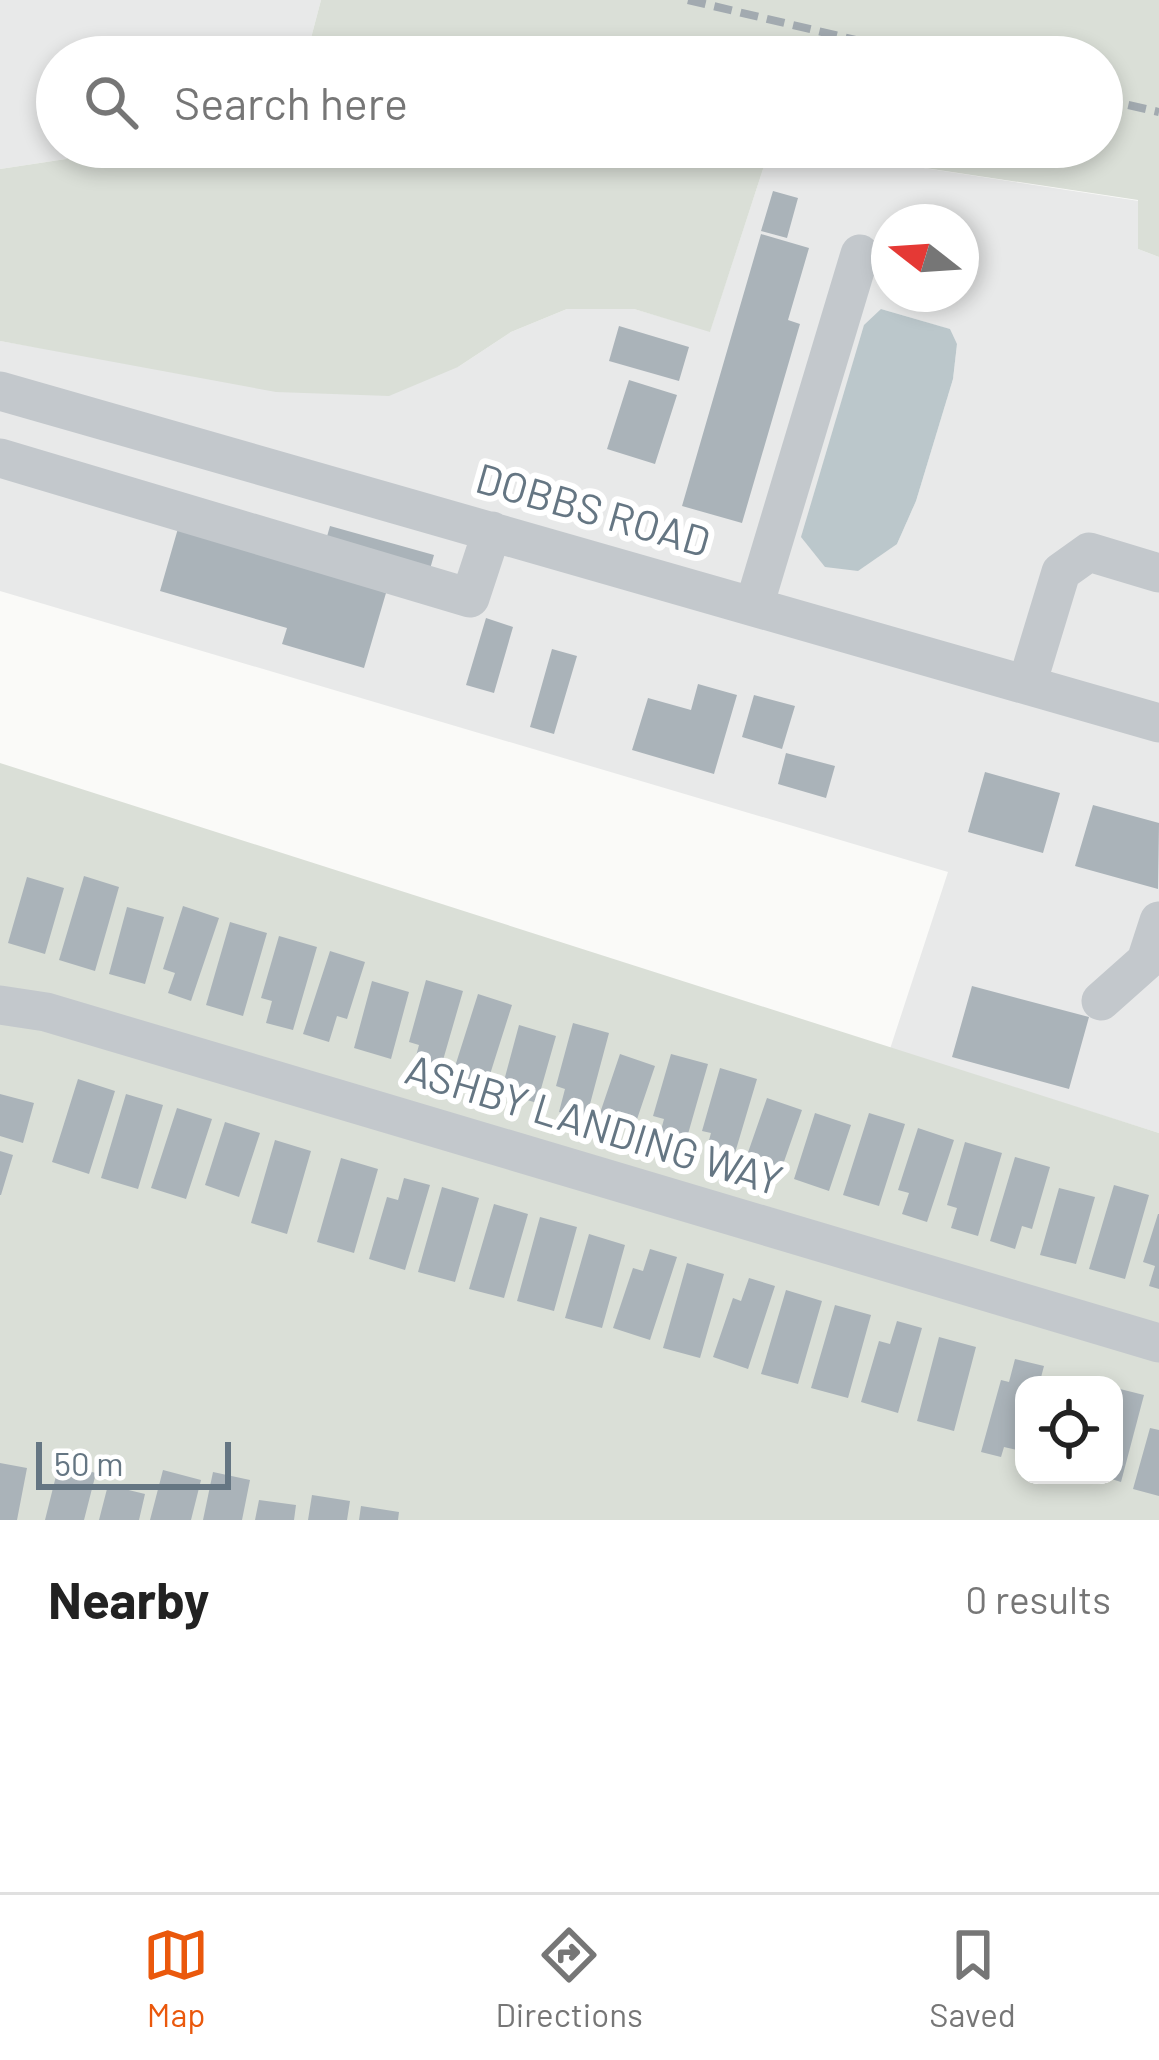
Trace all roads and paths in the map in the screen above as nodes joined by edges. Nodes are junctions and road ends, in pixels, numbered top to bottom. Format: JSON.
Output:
{"nodes":[{"id":1,"x":860,"y":254,"type":"dead end"},
{"id":2,"x":0,"y":391,"type":"edge"},
{"id":3,"x":108,"y":422,"type":"junction"},
{"id":4,"x":0,"y":458,"type":"edge"},
{"id":5,"x":256,"y":463,"type":"junction"},
{"id":6,"x":89,"y":483,"type":"junction"},
{"id":7,"x":239,"y":528,"type":"junction"},
{"id":8,"x":492,"y":531,"type":"junction"},
{"id":9,"x":1159,"y":573,"type":"edge"},
{"id":10,"x":754,"y":606,"type":"junction"},
{"id":11,"x":1027,"y":684,"type":"junction"},
{"id":12,"x":1159,"y":723,"type":"edge"},
{"id":13,"x":1159,"y":921,"type":"edge"},
{"id":14,"x":1101,"y":1001,"type":"dead end"},
{"id":15,"x":0,"y":1005,"type":"edge"},
{"id":16,"x":1159,"y":1343,"type":"edge"}],
"edges":[{"from":1,"to":10,"type":"street"},
{"from":2,"to":3,"type":"street","name":"DOBBS ROAD"},
{"from":3,"to":5,"type":"street","name":"DOBBS ROAD"},
{"from":3,"to":6,"type":"street"},
{"from":4,"to":6,"type":"street"},
{"from":5,"to":7,"type":"street"},
{"from":5,"to":8,"type":"street","name":"DOBBS ROAD"},
{"from":6,"to":7,"type":"street"},
{"from":7,"to":8,"type":"street"},
{"from":8,"to":10,"type":"street","name":"DOBBS ROAD"},
{"from":9,"to":11,"type":"street"},
{"from":10,"to":11,"type":"street","name":"DOBBS ROAD"},
{"from":11,"to":12,"type":"street","name":"DOBBS ROAD"},
{"from":13,"to":14,"type":"street"},
{"from":15,"to":16,"type":"street","name":"ASHBY LANDING WAY"}]}
